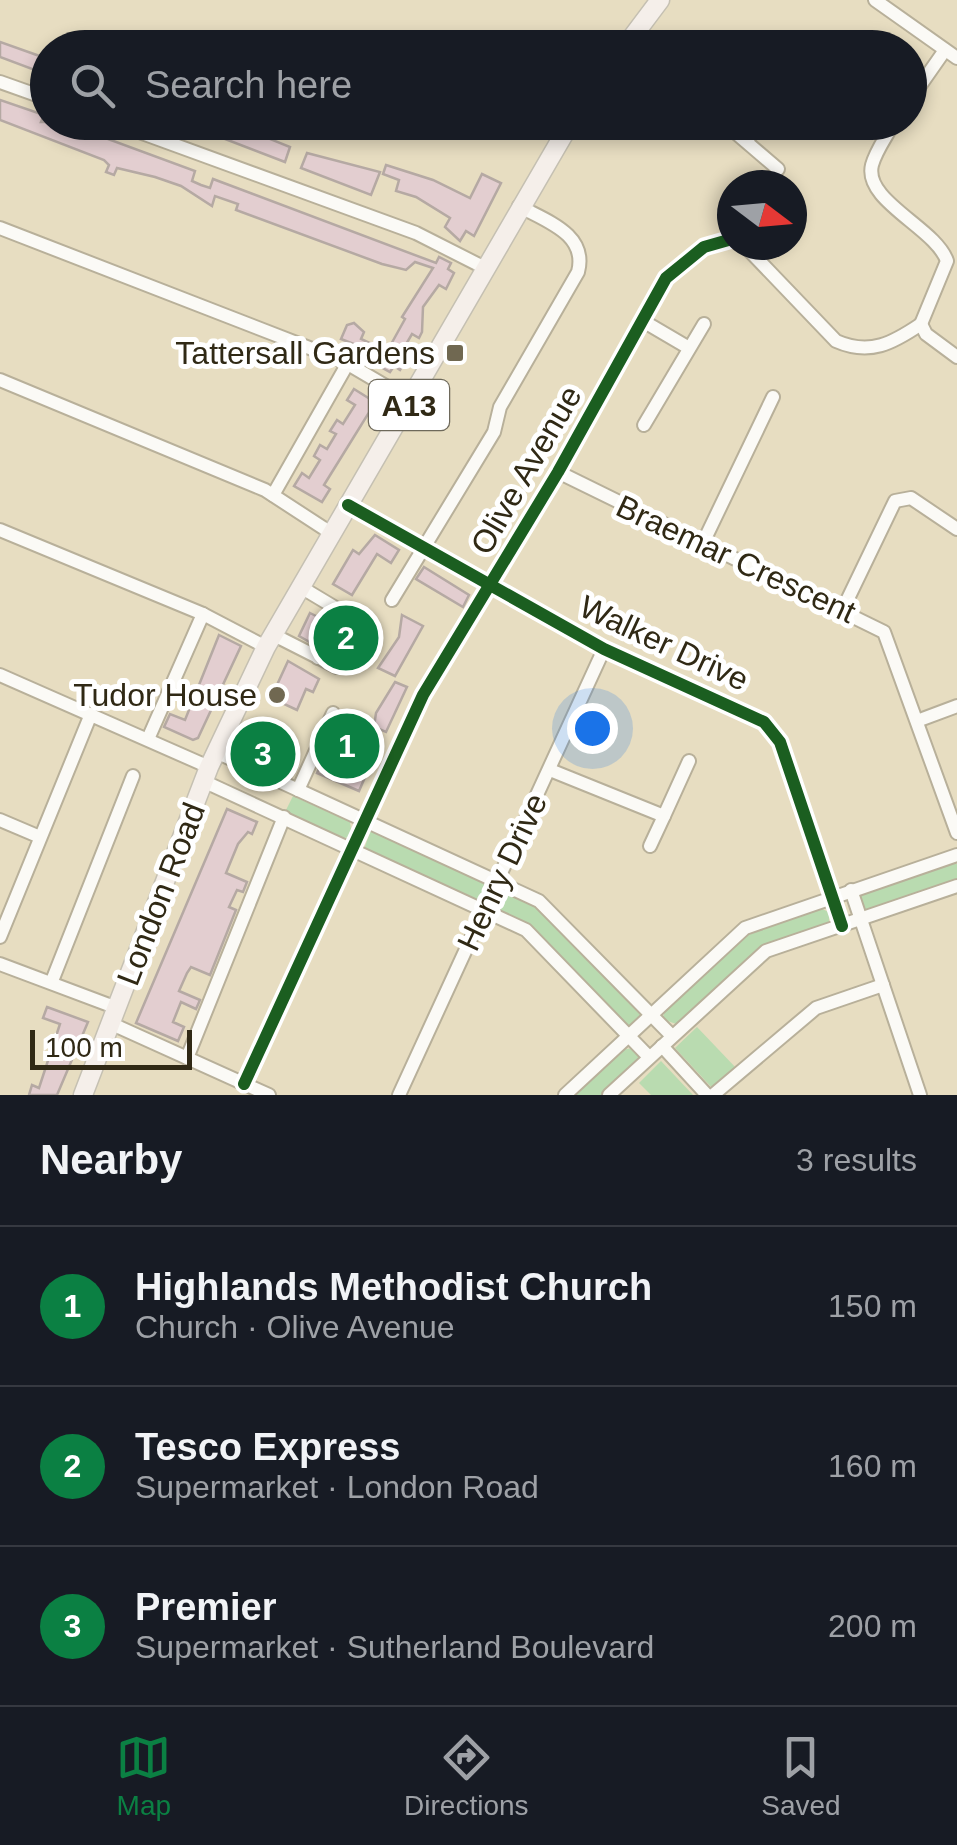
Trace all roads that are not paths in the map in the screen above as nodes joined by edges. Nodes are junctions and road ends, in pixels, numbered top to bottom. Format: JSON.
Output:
{"nodes":[{"id":1,"x":660,"y":0,"type":"edge"},
{"id":2,"x":883,"y":2,"type":"edge"},
{"id":3,"x":640,"y":30,"type":"edge"},
{"id":4,"x":920,"y":30,"type":"edge"},
{"id":5,"x":927,"y":36,"type":"edge"},
{"id":6,"x":951,"y":54,"type":"edge"},
{"id":7,"x":927,"y":81,"type":"edge"},
{"id":8,"x":0,"y":82,"type":"edge"},
{"id":9,"x":30,"y":93,"type":"edge"},
{"id":10,"x":161,"y":140,"type":"edge"},
{"id":11,"x":560,"y":140,"type":"edge"},
{"id":12,"x":885,"y":140,"type":"edge"},
{"id":13,"x":746,"y":142,"type":"edge"},
{"id":14,"x":774,"y":166,"type":"road end"},
{"id":15,"x":519,"y":206,"type":"junction"},
{"id":16,"x":0,"y":228,"type":"edge"},
{"id":17,"x":717,"y":242,"type":"edge"},
{"id":18,"x":757,"y":260,"type":"edge"},
{"id":19,"x":485,"y":268,"type":"junction"},
{"id":20,"x":642,"y":321,"type":"junction"},
{"id":21,"x":704,"y":324,"type":"dead end"},
{"id":22,"x":921,"y":324,"type":"junction"},
{"id":23,"x":689,"y":348,"type":"junction"},
{"id":24,"x":957,"y":357,"type":"edge"},
{"id":25,"x":348,"y":363,"type":"junction"},
{"id":26,"x":0,"y":380,"type":"edge"},
{"id":27,"x":773,"y":396,"type":"dead end"},
{"id":28,"x":411,"y":401,"type":"junction"},
{"id":29,"x":644,"y":425,"type":"dead end"},
{"id":30,"x":558,"y":472,"type":"junction"},
{"id":31,"x":273,"y":495,"type":"junction"},
{"id":32,"x":348,"y":505,"type":"junction"},
{"id":33,"x":957,"y":529,"type":"edge"},
{"id":34,"x":0,"y":530,"type":"edge"},
{"id":35,"x":331,"y":533,"type":"junction"},
{"id":36,"x":702,"y":544,"type":"junction"},
{"id":37,"x":426,"y":550,"type":"junction"},
{"id":38,"x":299,"y":586,"type":"junction"},
{"id":39,"x":490,"y":588,"type":"junction"},
{"id":40,"x":392,"y":600,"type":"dead end"},
{"id":41,"x":842,"y":609,"type":"junction"},
{"id":42,"x":203,"y":614,"type":"junction"},
{"id":43,"x":269,"y":640,"type":"junction"},
{"id":44,"x":604,"y":649,"type":"junction"},
{"id":45,"x":318,"y":658,"type":"junction"},
{"id":46,"x":337,"y":667,"type":"dead end"},
{"id":47,"x":0,"y":675,"type":"edge"},
{"id":48,"x":957,"y":706,"type":"edge"},
{"id":49,"x":333,"y":713,"type":"dead end"},
{"id":50,"x":91,"y":714,"type":"junction"},
{"id":51,"x":917,"y":721,"type":"junction"},
{"id":52,"x":148,"y":739,"type":"junction"},
{"id":53,"x":689,"y":761,"type":"dead end"},
{"id":54,"x":209,"y":767,"type":"junction"},
{"id":55,"x":550,"y":770,"type":"junction"},
{"id":56,"x":133,"y":776,"type":"dead end"},
{"id":57,"x":298,"y":790,"type":"junction"},
{"id":58,"x":664,"y":816,"type":"junction"},
{"id":59,"x":284,"y":818,"type":"junction"},
{"id":60,"x":0,"y":820,"type":"edge"},
{"id":61,"x":364,"y":820,"type":"junction"},
{"id":62,"x":957,"y":833,"type":"edge"},
{"id":63,"x":40,"y":837,"type":"junction"},
{"id":64,"x":650,"y":846,"type":"dead end"},
{"id":65,"x":352,"y":848,"type":"junction"},
{"id":66,"x":957,"y":855,"type":"edge"},
{"id":67,"x":497,"y":881,"type":"junction"},
{"id":68,"x":957,"y":886,"type":"edge"},
{"id":69,"x":851,"y":890,"type":"junction"},
{"id":70,"x":832,"y":896,"type":"junction"},
{"id":71,"x":484,"y":909,"type":"junction"},
{"id":72,"x":861,"y":919,"type":"junction"},
{"id":73,"x":842,"y":926,"type":"junction"},
{"id":74,"x":0,"y":937,"type":"edge"},
{"id":75,"x":0,"y":964,"type":"edge"},
{"id":76,"x":52,"y":981,"type":"junction"},
{"id":77,"x":883,"y":986,"type":"junction"},
{"id":78,"x":649,"y":1014,"type":"junction"},
{"id":79,"x":115,"y":1016,"type":"junction"},
{"id":80,"x":628,"y":1034,"type":"junction"},
{"id":81,"x":666,"y":1041,"type":"junction"},
{"id":82,"x":650,"y":1056,"type":"junction"},
{"id":83,"x":187,"y":1058,"type":"junction"},
{"id":84,"x":244,"y":1084,"type":"junction"},
{"id":85,"x":83,"y":1095,"type":"edge"},
{"id":86,"x":269,"y":1095,"type":"edge"},
{"id":87,"x":399,"y":1095,"type":"edge"},
{"id":88,"x":565,"y":1095,"type":"edge"},
{"id":89,"x":609,"y":1095,"type":"edge"},
{"id":90,"x":710,"y":1095,"type":"edge"},
{"id":91,"x":920,"y":1095,"type":"edge"}],
"edges":[{"from":1,"to":3,"type":"main road"},
{"from":2,"to":4,"type":"street"},
{"from":5,"to":6,"type":"street"},
{"from":6,"to":7,"type":"street"},
{"from":8,"to":9,"type":"street"},
{"from":10,"to":19,"type":"street"},
{"from":11,"to":15,"type":"main road","name":"London Road","number":"A13"},
{"from":12,"to":22,"type":"street"},
{"from":13,"to":14,"type":"street"},
{"from":15,"to":19,"type":"main road","name":"London Road","number":"A13"},
{"from":15,"to":37,"type":"street"},
{"from":16,"to":25,"type":"street"},
{"from":17,"to":20,"type":"street","name":"Olive Avenue"},
{"from":18,"to":22,"type":"street"},
{"from":19,"to":28,"type":"main road","name":"London Road","number":"A13"},
{"from":20,"to":23,"type":"street"},
{"from":20,"to":30,"type":"street","name":"Olive Avenue"},
{"from":21,"to":23,"type":"street"},
{"from":22,"to":24,"type":"street"},
{"from":23,"to":29,"type":"street"},
{"from":25,"to":28,"type":"street"},
{"from":25,"to":31,"type":"street"},
{"from":26,"to":31,"type":"street"},
{"from":27,"to":36,"type":"street"},
{"from":28,"to":32,"type":"main road","name":"London Road","number":"A13"},
{"from":30,"to":36,"type":"street","name":"Braemar Crescent"},
{"from":30,"to":39,"type":"street","name":"Olive Avenue"},
{"from":31,"to":35,"type":"street"},
{"from":32,"to":35,"type":"main road","name":"London Road","number":"A13"},
{"from":32,"to":37,"type":"street","name":"Walker Drive"},
{"from":33,"to":41,"type":"street"},
{"from":34,"to":42,"type":"street"},
{"from":35,"to":38,"type":"main road","name":"London Road","number":"A13"},
{"from":36,"to":41,"type":"street","name":"Braemar Crescent"},
{"from":37,"to":39,"type":"street","name":"Walker Drive"},
{"from":37,"to":40,"type":"street"},
{"from":38,"to":43,"type":"main road","name":"London Road","number":"A13"},
{"from":38,"to":45,"type":"street"},
{"from":39,"to":44,"type":"street","name":"Walker Drive"},
{"from":39,"to":61,"type":"street","name":"Olive Avenue"},
{"from":41,"to":51,"type":"street","name":"Braemar Crescent"},
{"from":42,"to":43,"type":"street"},
{"from":42,"to":52,"type":"street"},
{"from":43,"to":45,"type":"street"},
{"from":43,"to":54,"type":"main road","name":"London Road","number":"A13"},
{"from":44,"to":55,"type":"street","name":"Henry Drive"},
{"from":44,"to":70,"type":"street","name":"Walker Drive"},
{"from":45,"to":46,"type":"street"},
{"from":47,"to":50,"type":"street"},
{"from":48,"to":51,"type":"street"},
{"from":49,"to":57,"type":"street"},
{"from":50,"to":52,"type":"street"},
{"from":50,"to":63,"type":"street"},
{"from":51,"to":62,"type":"street","name":"Braemar Crescent"},
{"from":52,"to":54,"type":"street"},
{"from":53,"to":58,"type":"street"},
{"from":54,"to":57,"type":"street"},
{"from":54,"to":59,"type":"street"},
{"from":54,"to":79,"type":"main road","name":"London Road","number":"A13"},
{"from":55,"to":58,"type":"street"},
{"from":55,"to":67,"type":"street","name":"Henry Drive"},
{"from":56,"to":76,"type":"street"},
{"from":57,"to":61,"type":"street"},
{"from":58,"to":64,"type":"street"},
{"from":59,"to":65,"type":"street"},
{"from":59,"to":83,"type":"street"},
{"from":60,"to":63,"type":"street"},
{"from":61,"to":65,"type":"street","name":"Olive Avenue"},
{"from":61,"to":67,"type":"street"},
{"from":63,"to":74,"type":"street"},
{"from":65,"to":71,"type":"street"},
{"from":65,"to":84,"type":"street","name":"Olive Avenue"},
{"from":66,"to":69,"type":"street"},
{"from":67,"to":71,"type":"street","name":"Henry Drive"},
{"from":67,"to":78,"type":"street"},
{"from":68,"to":72,"type":"street"},
{"from":69,"to":70,"type":"street"},
{"from":69,"to":72,"type":"street"},
{"from":70,"to":73,"type":"street","name":"Walker Drive"},
{"from":70,"to":78,"type":"street"},
{"from":71,"to":80,"type":"street"},
{"from":71,"to":87,"type":"street","name":"Henry Drive"},
{"from":72,"to":73,"type":"street"},
{"from":72,"to":77,"type":"street"},
{"from":73,"to":81,"type":"street"},
{"from":75,"to":76,"type":"street"},
{"from":76,"to":79,"type":"street"},
{"from":77,"to":90,"type":"street"},
{"from":77,"to":91,"type":"street"},
{"from":78,"to":80,"type":"street"},
{"from":78,"to":81,"type":"street"},
{"from":79,"to":83,"type":"street"},
{"from":79,"to":85,"type":"main road","name":"London Road","number":"A13"},
{"from":80,"to":82,"type":"street"},
{"from":80,"to":88,"type":"street"},
{"from":81,"to":82,"type":"street"},
{"from":81,"to":90,"type":"street"},
{"from":82,"to":89,"type":"street"},
{"from":83,"to":84,"type":"street"},
{"from":84,"to":86,"type":"street"}]}
